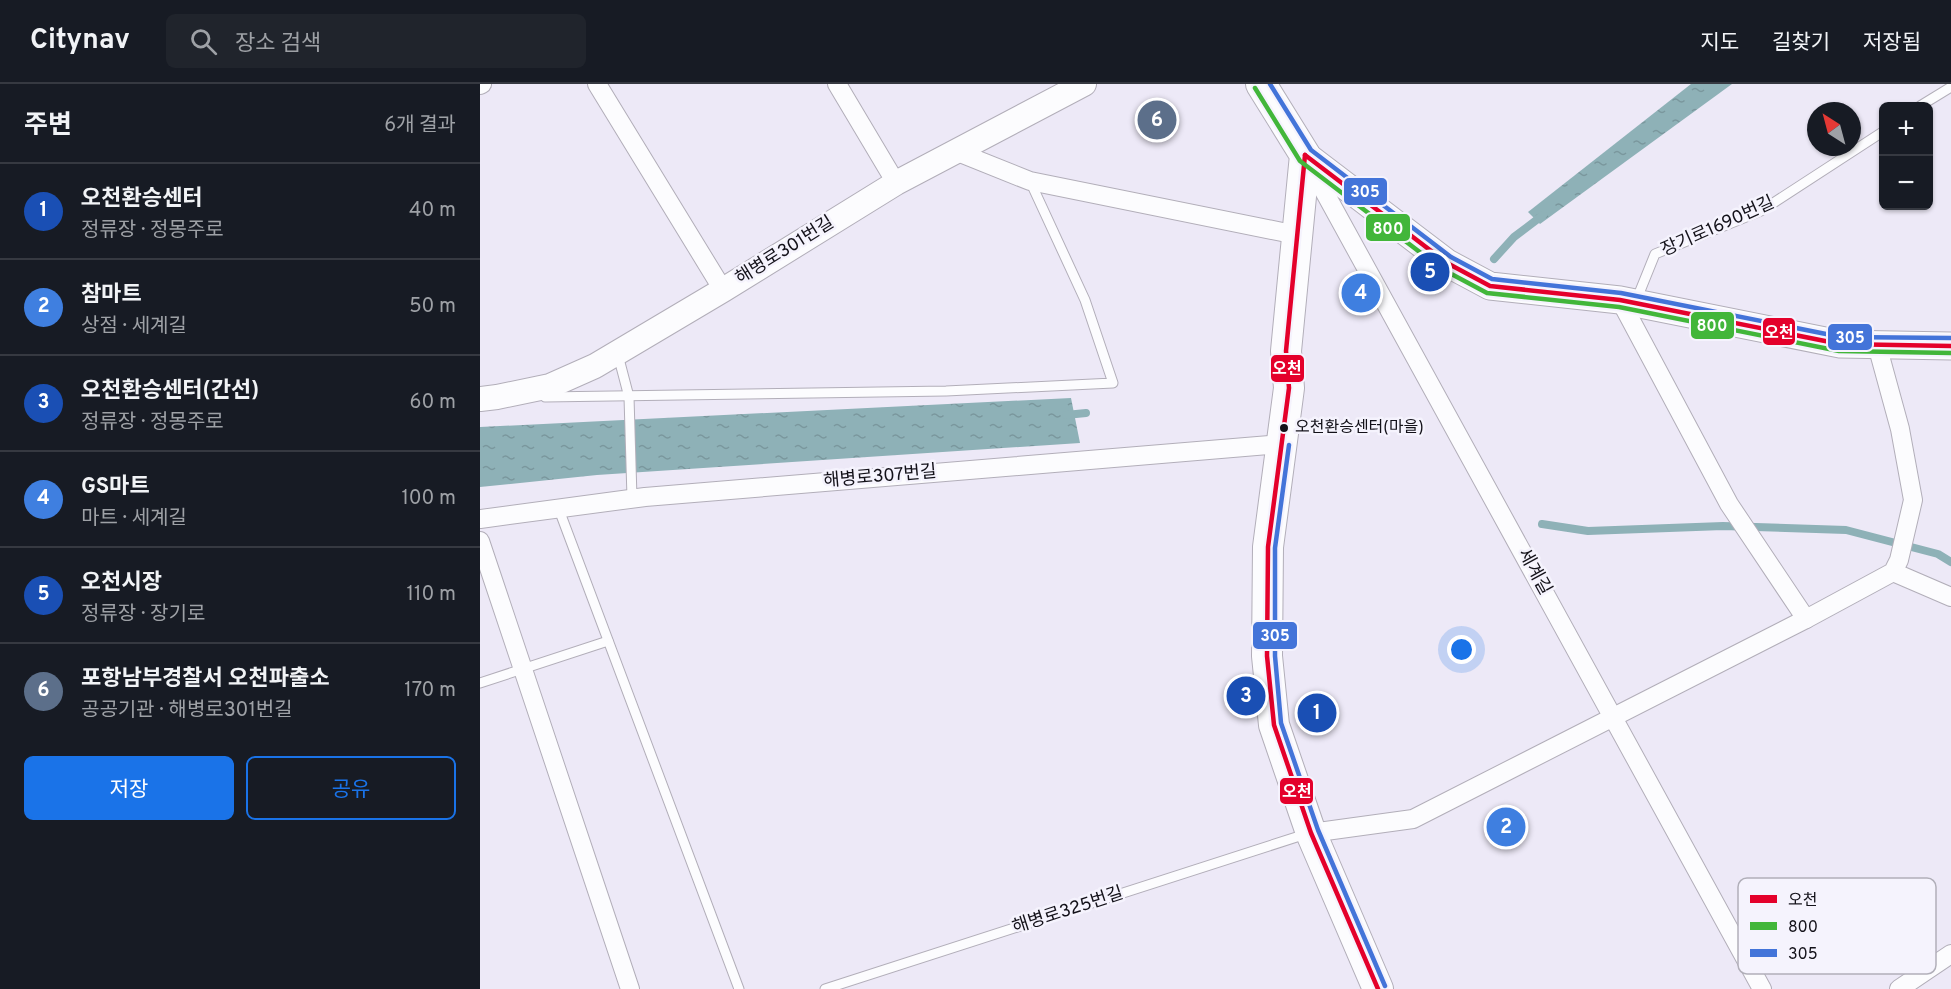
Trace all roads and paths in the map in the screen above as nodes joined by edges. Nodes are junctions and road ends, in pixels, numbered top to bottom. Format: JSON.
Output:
{"nodes":[{"id":1,"x":597,"y":84,"type":"edge"},
{"id":2,"x":837,"y":84,"type":"edge"},
{"id":3,"x":1084,"y":84,"type":"edge"},
{"id":4,"x":1261,"y":84,"type":"edge"},
{"id":5,"x":1951,"y":87,"type":"edge"},
{"id":6,"x":1927,"y":102,"type":"edge"},
{"id":7,"x":1879,"y":134,"type":"edge"},
{"id":8,"x":955,"y":151,"type":"junction"},
{"id":9,"x":1305,"y":155,"type":"junction"},
{"id":10,"x":1030,"y":181,"type":"junction"},
{"id":11,"x":896,"y":183,"type":"junction"},
{"id":12,"x":1297,"y":235,"type":"junction"},
{"id":13,"x":723,"y":290,"type":"junction"},
{"id":14,"x":1628,"y":301,"type":"junction"},
{"id":15,"x":1877,"y":345,"type":"junction"},
{"id":16,"x":1951,"y":346,"type":"edge"},
{"id":17,"x":617,"y":353,"type":"junction"},
{"id":18,"x":489,"y":398,"type":"edge"},
{"id":19,"x":629,"y":400,"type":"junction"},
{"id":20,"x":1282,"y":444,"type":"junction"},
{"id":21,"x":632,"y":492,"type":"junction"},
{"id":22,"x":558,"y":507,"type":"junction"},
{"id":23,"x":480,"y":519,"type":"edge"},
{"id":24,"x":480,"y":541,"type":"edge"},
{"id":25,"x":1896,"y":566,"type":"junction"},
{"id":26,"x":1951,"y":597,"type":"edge"},
{"id":27,"x":1806,"y":619,"type":"junction"},
{"id":28,"x":608,"y":641,"type":"junction"},
{"id":29,"x":522,"y":669,"type":"junction"},
{"id":30,"x":480,"y":683,"type":"edge"},
{"id":31,"x":1613,"y":717,"type":"junction"},
{"id":32,"x":1311,"y":832,"type":"junction"},
{"id":33,"x":1738,"y":945,"type":"edge"},
{"id":34,"x":1951,"y":954,"type":"edge"},
{"id":35,"x":1936,"y":964,"type":"edge"},
{"id":36,"x":1754,"y":974,"type":"edge"},
{"id":37,"x":1921,"y":974,"type":"edge"},
{"id":38,"x":630,"y":989,"type":"edge"},
{"id":39,"x":739,"y":989,"type":"edge"},
{"id":40,"x":825,"y":989,"type":"edge"},
{"id":41,"x":1378,"y":989,"type":"edge"},
{"id":42,"x":1762,"y":989,"type":"edge"},
{"id":43,"x":1899,"y":989,"type":"edge"}],
"edges":[{"from":1,"to":13,"type":"street"},
{"from":2,"to":11,"type":"street"},
{"from":3,"to":8,"type":"street","name":"해병로301번길"},
{"from":4,"to":9,"type":"main road"},
{"from":5,"to":6,"type":"lane"},
{"from":7,"to":14,"type":"lane","name":"장기로1690번길"},
{"from":8,"to":10,"type":"street"},
{"from":8,"to":11,"type":"street","name":"해병로301번길"},
{"from":9,"to":12,"type":"main road"},
{"from":9,"to":14,"type":"main road"},
{"from":9,"to":31,"type":"street","name":"세계길"},
{"from":10,"to":12,"type":"street"},
{"from":10,"to":19,"type":"lane"},
{"from":11,"to":13,"type":"street","name":"해병로301번길"},
{"from":12,"to":20,"type":"main road"},
{"from":13,"to":17,"type":"street","name":"해병로301번길"},
{"from":14,"to":15,"type":"main road"},
{"from":14,"to":27,"type":"street"},
{"from":15,"to":16,"type":"main road"},
{"from":15,"to":25,"type":"street"},
{"from":17,"to":18,"type":"street","name":"해병로301번길"},
{"from":17,"to":19,"type":"lane"},
{"from":18,"to":19,"type":"lane"},
{"from":19,"to":21,"type":"lane"},
{"from":20,"to":21,"type":"street","name":"해병로307번길"},
{"from":20,"to":32,"type":"main road"},
{"from":21,"to":22,"type":"street","name":"해병로307번길"},
{"from":22,"to":23,"type":"street","name":"해병로307번길"},
{"from":22,"to":28,"type":"lane"},
{"from":24,"to":29,"type":"street"},
{"from":25,"to":26,"type":"street"},
{"from":25,"to":27,"type":"street"},
{"from":27,"to":31,"type":"street"},
{"from":28,"to":29,"type":"lane"},
{"from":28,"to":39,"type":"lane"},
{"from":29,"to":30,"type":"lane"},
{"from":29,"to":38,"type":"street"},
{"from":31,"to":32,"type":"street"},
{"from":31,"to":33,"type":"street","name":"세계길"},
{"from":32,"to":40,"type":"lane","name":"해병로325번길"},
{"from":32,"to":41,"type":"main road"},
{"from":34,"to":35,"type":"street"},
{"from":36,"to":42,"type":"street","name":"세계길"},
{"from":37,"to":43,"type":"street"}]}
